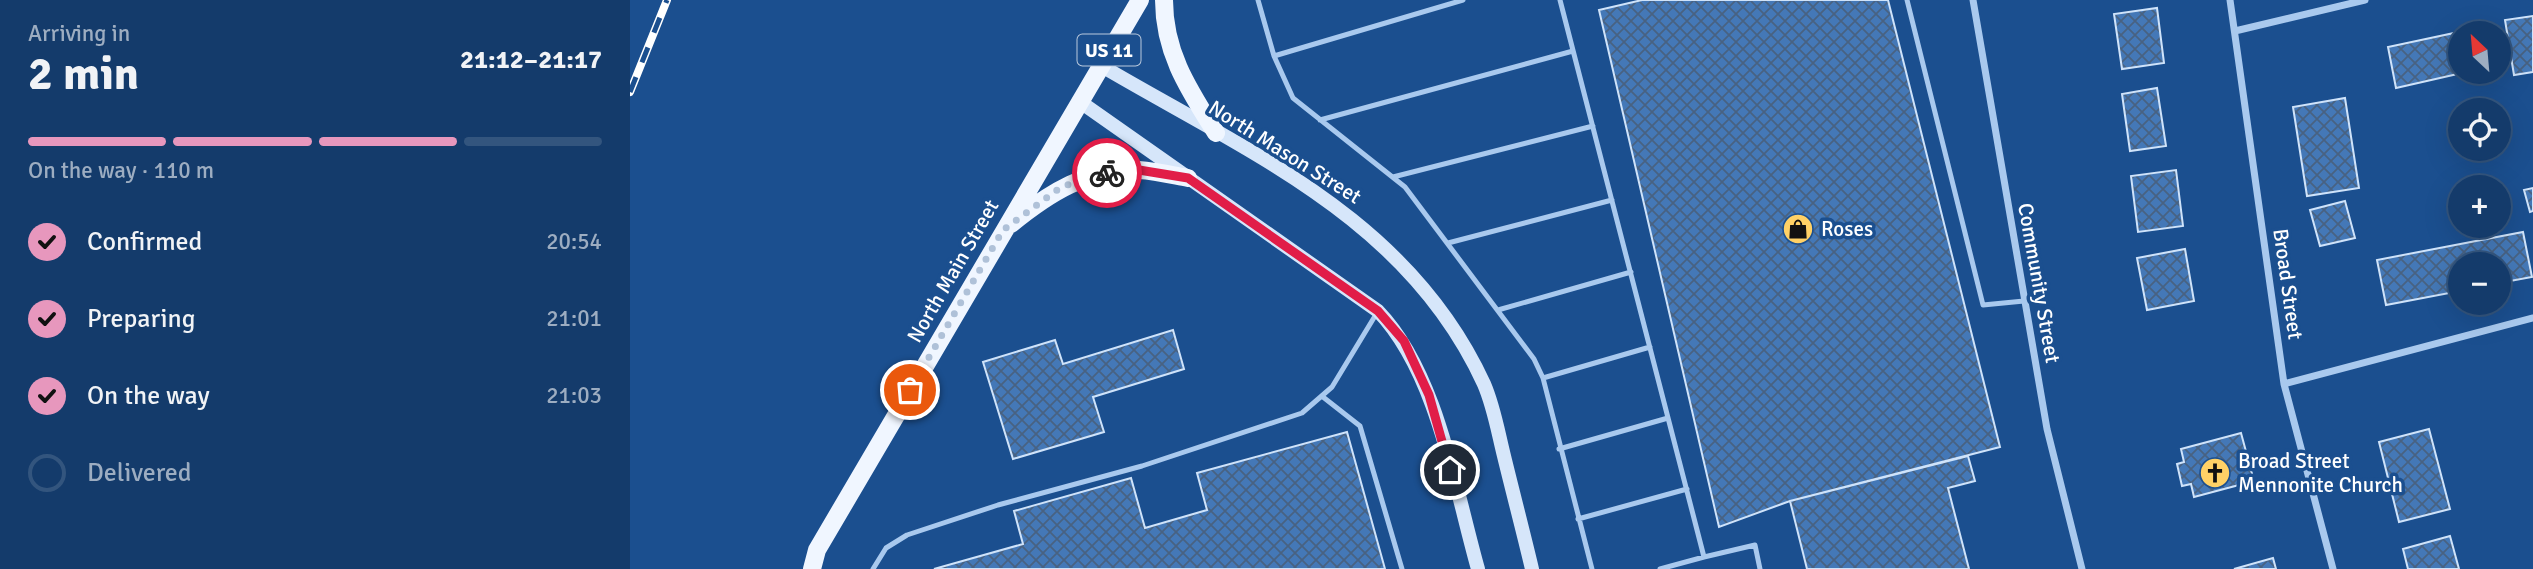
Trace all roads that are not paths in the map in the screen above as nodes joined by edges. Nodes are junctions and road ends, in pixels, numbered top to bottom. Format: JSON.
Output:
{"nodes":[{"id":1,"x":1140,"y":0,"type":"edge"},
{"id":2,"x":1164,"y":0,"type":"edge"},
{"id":3,"x":1258,"y":0,"type":"edge"},
{"id":4,"x":1463,"y":0,"type":"edge"},
{"id":5,"x":1560,"y":0,"type":"edge"},
{"id":6,"x":1907,"y":0,"type":"edge"},
{"id":7,"x":1973,"y":0,"type":"edge"},
{"id":8,"x":2230,"y":0,"type":"edge"},
{"id":9,"x":2365,"y":0,"type":"edge"},
{"id":10,"x":2235,"y":31,"type":"junction"},
{"id":11,"x":1573,"y":51,"type":"junction"},
{"id":12,"x":1274,"y":56,"type":"junction"},
{"id":13,"x":1100,"y":65,"type":"junction"},
{"id":14,"x":1079,"y":100,"type":"junction"},
{"id":15,"x":1320,"y":120,"type":"junction"},
{"id":16,"x":1593,"y":126,"type":"junction"},
{"id":17,"x":1216,"y":133,"type":"junction"},
{"id":18,"x":1393,"y":177,"type":"junction"},
{"id":19,"x":1188,"y":178,"type":"junction"},
{"id":20,"x":1612,"y":201,"type":"junction"},
{"id":21,"x":1003,"y":230,"type":"junction"},
{"id":22,"x":1448,"y":243,"type":"junction"},
{"id":23,"x":1631,"y":272,"type":"junction"},
{"id":24,"x":2024,"y":301,"type":"junction"},
{"id":25,"x":1498,"y":310,"type":"junction"},
{"id":26,"x":1378,"y":311,"type":"junction"},
{"id":27,"x":2533,"y":318,"type":"edge"},
{"id":28,"x":1650,"y":347,"type":"junction"},
{"id":29,"x":1543,"y":378,"type":"junction"},
{"id":30,"x":2284,"y":384,"type":"junction"},
{"id":31,"x":1323,"y":397,"type":"junction"},
{"id":32,"x":1668,"y":418,"type":"junction"},
{"id":33,"x":1559,"y":449,"type":"junction"},
{"id":34,"x":1687,"y":489,"type":"junction"},
{"id":35,"x":1578,"y":519,"type":"junction"},
{"id":36,"x":1704,"y":557,"type":"junction"},
{"id":37,"x":812,"y":569,"type":"edge"},
{"id":38,"x":873,"y":569,"type":"edge"},
{"id":39,"x":1402,"y":569,"type":"edge"},
{"id":40,"x":1478,"y":569,"type":"edge"},
{"id":41,"x":1532,"y":569,"type":"edge"},
{"id":42,"x":1592,"y":569,"type":"edge"},
{"id":43,"x":1660,"y":569,"type":"edge"},
{"id":44,"x":1760,"y":569,"type":"edge"},
{"id":45,"x":2082,"y":569,"type":"edge"},
{"id":46,"x":2333,"y":569,"type":"edge"}],
"edges":[{"from":1,"to":13,"type":"main road","name":"North Main Street","number":"US 11"},
{"from":2,"to":17,"type":"main road"},
{"from":3,"to":12,"type":"lane"},
{"from":4,"to":12,"type":"lane"},
{"from":5,"to":11,"type":"lane"},
{"from":6,"to":24,"type":"lane"},
{"from":7,"to":24,"type":"street","name":"Community Street"},
{"from":8,"to":10,"type":"street","name":"Broad Street"},
{"from":9,"to":10,"type":"street"},
{"from":10,"to":30,"type":"street","name":"Broad Street"},
{"from":11,"to":15,"type":"lane"},
{"from":11,"to":16,"type":"lane"},
{"from":12,"to":15,"type":"lane"},
{"from":13,"to":14,"type":"main road","name":"North Main Street","number":"US 11"},
{"from":13,"to":17,"type":"main road","name":"North Mason Street"},
{"from":14,"to":19,"type":"main road"},
{"from":14,"to":21,"type":"main road","name":"North Main Street","number":"US 11"},
{"from":15,"to":18,"type":"lane"},
{"from":16,"to":18,"type":"lane"},
{"from":16,"to":20,"type":"lane"},
{"from":17,"to":41,"type":"main road","name":"North Mason Street"},
{"from":18,"to":22,"type":"lane"},
{"from":19,"to":21,"type":"main road"},
{"from":19,"to":26,"type":"main road"},
{"from":20,"to":22,"type":"lane"},
{"from":20,"to":23,"type":"lane"},
{"from":21,"to":37,"type":"main road","name":"North Main Street","number":"US 11"},
{"from":22,"to":25,"type":"lane"},
{"from":23,"to":25,"type":"lane"},
{"from":23,"to":28,"type":"lane"},
{"from":24,"to":45,"type":"street","name":"Community Street"},
{"from":25,"to":29,"type":"lane"},
{"from":26,"to":31,"type":"lane"},
{"from":26,"to":40,"type":"main road"},
{"from":27,"to":30,"type":"street"},
{"from":28,"to":29,"type":"lane"},
{"from":28,"to":32,"type":"lane"},
{"from":29,"to":33,"type":"lane"},
{"from":30,"to":46,"type":"street","name":"Broad Street"},
{"from":31,"to":38,"type":"lane"},
{"from":31,"to":39,"type":"lane"},
{"from":32,"to":33,"type":"lane"},
{"from":32,"to":34,"type":"lane"},
{"from":33,"to":35,"type":"lane"},
{"from":34,"to":35,"type":"lane"},
{"from":34,"to":36,"type":"lane"},
{"from":35,"to":42,"type":"lane"},
{"from":36,"to":43,"type":"lane"},
{"from":36,"to":44,"type":"lane"}]}
